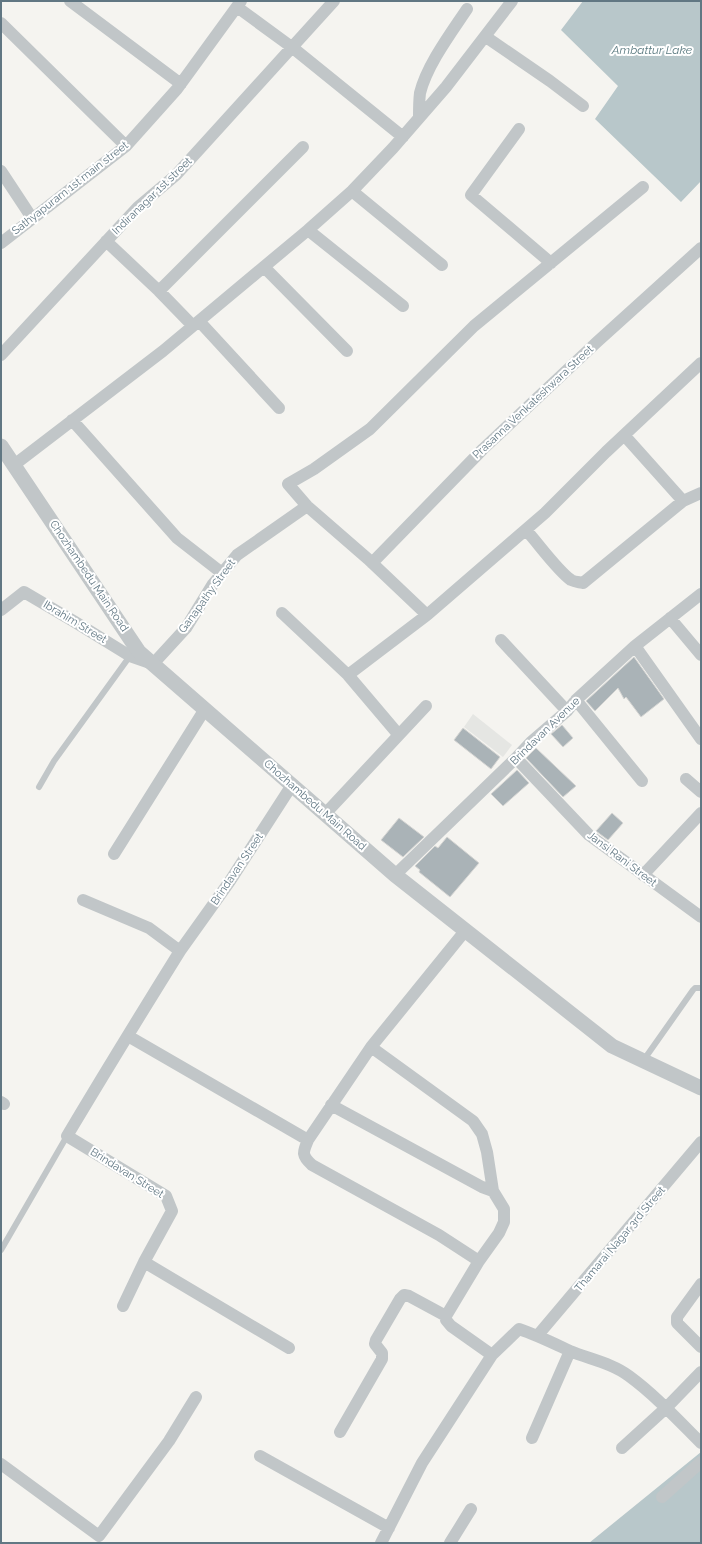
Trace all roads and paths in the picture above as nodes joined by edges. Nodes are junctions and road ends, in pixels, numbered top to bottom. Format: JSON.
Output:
{"nodes":[{"id":1,"x":70,"y":1,"type":"edge"},
{"id":2,"x":334,"y":1,"type":"edge"},
{"id":3,"x":512,"y":1,"type":"edge"},
{"id":4,"x":239,"y":4,"type":"edge"},
{"id":5,"x":467,"y":9,"type":"dead end"},
{"id":6,"x":1,"y":23,"type":"edge"},
{"id":7,"x":486,"y":37,"type":"junction"},
{"id":8,"x":293,"y":48,"type":"junction"},
{"id":9,"x":181,"y":84,"type":"junction"},
{"id":10,"x":583,"y":106,"type":"dead end"},
{"id":11,"x":420,"y":117,"type":"junction"},
{"id":12,"x":520,"y":129,"type":"dead end"},
{"id":13,"x":402,"y":137,"type":"junction"},
{"id":14,"x":126,"y":146,"type":"junction"},
{"id":15,"x":303,"y":147,"type":"dead end"},
{"id":16,"x":1,"y":171,"type":"edge"},
{"id":17,"x":642,"y":187,"type":"dead end"},
{"id":18,"x":352,"y":191,"type":"junction"},
{"id":19,"x":32,"y":218,"type":"junction"},
{"id":20,"x":308,"y":230,"type":"junction"},
{"id":21,"x":106,"y":240,"type":"junction"},
{"id":22,"x":1,"y":243,"type":"edge"},
{"id":23,"x":701,"y":248,"type":"edge"},
{"id":24,"x":551,"y":263,"type":"junction"},
{"id":25,"x":442,"y":264,"type":"dead end"},
{"id":26,"x":264,"y":267,"type":"junction"},
{"id":27,"x":159,"y":291,"type":"junction"},
{"id":28,"x":403,"y":306,"type":"dead end"},
{"id":29,"x":196,"y":323,"type":"junction"},
{"id":30,"x":347,"y":351,"type":"dead end"},
{"id":31,"x":1,"y":355,"type":"edge"},
{"id":32,"x":701,"y":363,"type":"edge"},
{"id":33,"x":279,"y":408,"type":"dead end"},
{"id":34,"x":72,"y":420,"type":"junction"},
{"id":35,"x":624,"y":436,"type":"junction"},
{"id":36,"x":1,"y":446,"type":"edge"},
{"id":37,"x":14,"y":465,"type":"junction"},
{"id":38,"x":701,"y":493,"type":"edge"},
{"id":39,"x":684,"y":501,"type":"junction"},
{"id":40,"x":307,"y":506,"type":"junction"},
{"id":41,"x":526,"y":530,"type":"junction"},
{"id":42,"x":372,"y":563,"type":"junction"},
{"id":43,"x":222,"y":573,"type":"junction"},
{"id":44,"x":701,"y":594,"type":"edge"},
{"id":45,"x":1,"y":610,"type":"edge"},
{"id":46,"x":282,"y":613,"type":"dead end"},
{"id":47,"x":427,"y":615,"type":"junction"},
{"id":48,"x":670,"y":618,"type":"junction"},
{"id":49,"x":501,"y":640,"type":"dead end"},
{"id":50,"x":635,"y":646,"type":"junction"},
{"id":51,"x":701,"y":655,"type":"edge"},
{"id":52,"x":130,"y":656,"type":"junction"},
{"id":53,"x":152,"y":664,"type":"junction"},
{"id":54,"x":348,"y":675,"type":"junction"},
{"id":55,"x":576,"y":700,"type":"junction"},
{"id":56,"x":426,"y":706,"type":"dead end"},
{"id":57,"x":205,"y":709,"type":"junction"},
{"id":58,"x":567,"y":711,"type":"junction"},
{"id":59,"x":398,"y":734,"type":"junction"},
{"id":60,"x":701,"y":739,"type":"edge"},
{"id":61,"x":516,"y":758,"type":"junction"},
{"id":62,"x":686,"y":779,"type":"dead end"},
{"id":63,"x":642,"y":781,"type":"dead end"},
{"id":64,"x":292,"y":785,"type":"junction"},
{"id":65,"x":39,"y":787,"type":"dead end"},
{"id":66,"x":701,"y":792,"type":"edge"},
{"id":67,"x":701,"y":813,"type":"edge"},
{"id":68,"x":325,"y":814,"type":"junction"},
{"id":69,"x":114,"y":854,"type":"dead end"},
{"id":70,"x":395,"y":875,"type":"junction"},
{"id":71,"x":643,"y":875,"type":"junction"},
{"id":72,"x":83,"y":900,"type":"dead end"},
{"id":73,"x":701,"y":917,"type":"edge"},
{"id":74,"x":466,"y":931,"type":"junction"},
{"id":75,"x":180,"y":951,"type":"junction"},
{"id":76,"x":701,"y":988,"type":"edge"},
{"id":77,"x":128,"y":1036,"type":"junction"},
{"id":78,"x":371,"y":1047,"type":"junction"},
{"id":79,"x":643,"y":1061,"type":"junction"},
{"id":80,"x":701,"y":1088,"type":"edge"},
{"id":81,"x":331,"y":1105,"type":"junction"},
{"id":82,"x":67,"y":1136,"type":"junction"},
{"id":83,"x":308,"y":1140,"type":"junction"},
{"id":84,"x":701,"y":1142,"type":"edge"},
{"id":85,"x":493,"y":1191,"type":"junction"},
{"id":86,"x":1,"y":1250,"type":"edge"},
{"id":87,"x":479,"y":1261,"type":"junction"},
{"id":88,"x":144,"y":1262,"type":"junction"},
{"id":89,"x":701,"y":1284,"type":"edge"},
{"id":90,"x":123,"y":1306,"type":"dead end"},
{"id":91,"x":446,"y":1316,"type":"junction"},
{"id":92,"x":538,"y":1335,"type":"junction"},
{"id":93,"x":701,"y":1347,"type":"edge"},
{"id":94,"x":289,"y":1348,"type":"dead end"},
{"id":95,"x":570,"y":1351,"type":"junction"},
{"id":96,"x":492,"y":1355,"type":"junction"},
{"id":97,"x":701,"y":1372,"type":"edge"},
{"id":98,"x":196,"y":1397,"type":"dead end"},
{"id":99,"x":666,"y":1408,"type":"junction"},
{"id":100,"x":340,"y":1432,"type":"dead end"},
{"id":101,"x":532,"y":1438,"type":"dead end"},
{"id":102,"x":701,"y":1443,"type":"edge"},
{"id":103,"x":622,"y":1448,"type":"dead end"},
{"id":104,"x":260,"y":1456,"type":"dead end"},
{"id":105,"x":701,"y":1462,"type":"edge"},
{"id":106,"x":1,"y":1464,"type":"edge"},
{"id":107,"x":662,"y":1497,"type":"dead end"},
{"id":108,"x":471,"y":1509,"type":"dead end"},
{"id":109,"x":389,"y":1528,"type":"junction"},
{"id":110,"x":381,"y":1543,"type":"edge"},
{"id":111,"x":450,"y":1543,"type":"edge"}],
"edges":[{"from":1,"to":9,"type":"street"},
{"from":2,"to":8,"type":"street","name":"Indiranagar 1st street"},
{"from":3,"to":7,"type":"street"},
{"from":4,"to":8,"type":"street"},
{"from":4,"to":9,"type":"street","name":"Sathyapuram 1st main street"},
{"from":5,"to":11,"type":"street"},
{"from":6,"to":14,"type":"street"},
{"from":7,"to":10,"type":"street"},
{"from":7,"to":11,"type":"street"},
{"from":8,"to":13,"type":"street"},
{"from":8,"to":21,"type":"street","name":"Indiranagar 1st street"},
{"from":9,"to":14,"type":"street","name":"Sathyapuram 1st main street"},
{"from":11,"to":13,"type":"street"},
{"from":12,"to":24,"type":"street"},
{"from":13,"to":18,"type":"street"},
{"from":14,"to":19,"type":"street","name":"Sathyapuram 1st main street"},
{"from":15,"to":27,"type":"street"},
{"from":16,"to":19,"type":"street"},
{"from":17,"to":24,"type":"street"},
{"from":18,"to":20,"type":"street"},
{"from":18,"to":25,"type":"street"},
{"from":19,"to":22,"type":"street","name":"Sathyapuram 1st main street"},
{"from":20,"to":26,"type":"street"},
{"from":20,"to":28,"type":"street"},
{"from":21,"to":27,"type":"street"},
{"from":21,"to":31,"type":"street","name":"Indiranagar 1st street"},
{"from":23,"to":42,"type":"street","name":"Prasanna Venkateshwara Street"},
{"from":24,"to":40,"type":"street"},
{"from":26,"to":29,"type":"street"},
{"from":26,"to":30,"type":"street"},
{"from":27,"to":29,"type":"street"},
{"from":29,"to":33,"type":"street"},
{"from":29,"to":34,"type":"street"},
{"from":32,"to":35,"type":"street"},
{"from":34,"to":37,"type":"street"},
{"from":34,"to":43,"type":"street"},
{"from":35,"to":39,"type":"street"},
{"from":35,"to":41,"type":"street"},
{"from":36,"to":37,"type":"street","name":"Chozhambedu Main Road"},
{"from":37,"to":53,"type":"street","name":"Chozhambedu Main Road"},
{"from":38,"to":39,"type":"street"},
{"from":39,"to":41,"type":"street"},
{"from":40,"to":42,"type":"street"},
{"from":40,"to":43,"type":"street","name":"Ganapathy Street"},
{"from":41,"to":47,"type":"street"},
{"from":42,"to":47,"type":"street"},
{"from":43,"to":53,"type":"street","name":"Ganapathy Street"},
{"from":44,"to":48,"type":"street","name":"Brindavan Avenue"},
{"from":45,"to":52,"type":"street","name":"Ibrahim Street"},
{"from":46,"to":54,"type":"street"},
{"from":47,"to":54,"type":"street"},
{"from":48,"to":50,"type":"street","name":"Brindavan Avenue"},
{"from":48,"to":51,"type":"street"},
{"from":49,"to":58,"type":"street"},
{"from":50,"to":55,"type":"street","name":"Brindavan Avenue"},
{"from":50,"to":60,"type":"street"},
{"from":52,"to":53,"type":"street","name":"Ibrahim Street"},
{"from":52,"to":65,"type":"lane"},
{"from":53,"to":57,"type":"street","name":"Chozhambedu Main Road"},
{"from":54,"to":59,"type":"street"},
{"from":55,"to":58,"type":"street","name":"Brindavan Avenue"},
{"from":55,"to":63,"type":"street"},
{"from":56,"to":59,"type":"street"},
{"from":57,"to":64,"type":"street","name":"Chozhambedu Main Road"},
{"from":57,"to":69,"type":"street"},
{"from":58,"to":61,"type":"street","name":"Brindavan Avenue"},
{"from":59,"to":68,"type":"street"},
{"from":61,"to":70,"type":"street","name":"Brindavan Avenue"},
{"from":61,"to":71,"type":"street","name":"Jansi Rani Street"},
{"from":62,"to":66,"type":"street"},
{"from":64,"to":68,"type":"street","name":"Chozhambedu Main Road"},
{"from":64,"to":75,"type":"street","name":"Brindavan Street"},
{"from":67,"to":71,"type":"street"},
{"from":68,"to":70,"type":"street","name":"Chozhambedu Main Road"},
{"from":70,"to":74,"type":"street","name":"Chozhambedu Main Road"},
{"from":71,"to":73,"type":"street","name":"Jansi Rani Street"},
{"from":72,"to":75,"type":"street"},
{"from":74,"to":78,"type":"street"},
{"from":74,"to":79,"type":"street","name":"Chozhambedu Main Road"},
{"from":75,"to":77,"type":"street","name":"Brindavan Street"},
{"from":76,"to":79,"type":"lane"},
{"from":77,"to":82,"type":"street","name":"Brindavan Street"},
{"from":77,"to":83,"type":"street"},
{"from":78,"to":81,"type":"street"},
{"from":78,"to":85,"type":"street"},
{"from":79,"to":80,"type":"street","name":"Chozhambedu Main Road"},
{"from":81,"to":83,"type":"street"},
{"from":81,"to":85,"type":"street"},
{"from":82,"to":86,"type":"lane"},
{"from":82,"to":88,"type":"street","name":"Brindavan Street"},
{"from":83,"to":87,"type":"street"},
{"from":84,"to":92,"type":"street","name":"Thamarai Nagar 3rd Street"},
{"from":85,"to":87,"type":"street"},
{"from":87,"to":91,"type":"street"},
{"from":88,"to":90,"type":"street"},
{"from":88,"to":94,"type":"street"},
{"from":89,"to":93,"type":"street"},
{"from":91,"to":96,"type":"street"},
{"from":91,"to":100,"type":"street"},
{"from":92,"to":95,"type":"street"},
{"from":92,"to":96,"type":"street"},
{"from":95,"to":99,"type":"street"},
{"from":95,"to":101,"type":"street"},
{"from":96,"to":109,"type":"street"},
{"from":97,"to":99,"type":"street"},
{"from":98,"to":106,"type":"street"},
{"from":99,"to":102,"type":"street"},
{"from":99,"to":103,"type":"street"},
{"from":104,"to":109,"type":"street"},
{"from":105,"to":107,"type":"street"},
{"from":108,"to":111,"type":"street"},
{"from":109,"to":110,"type":"street"}]}
